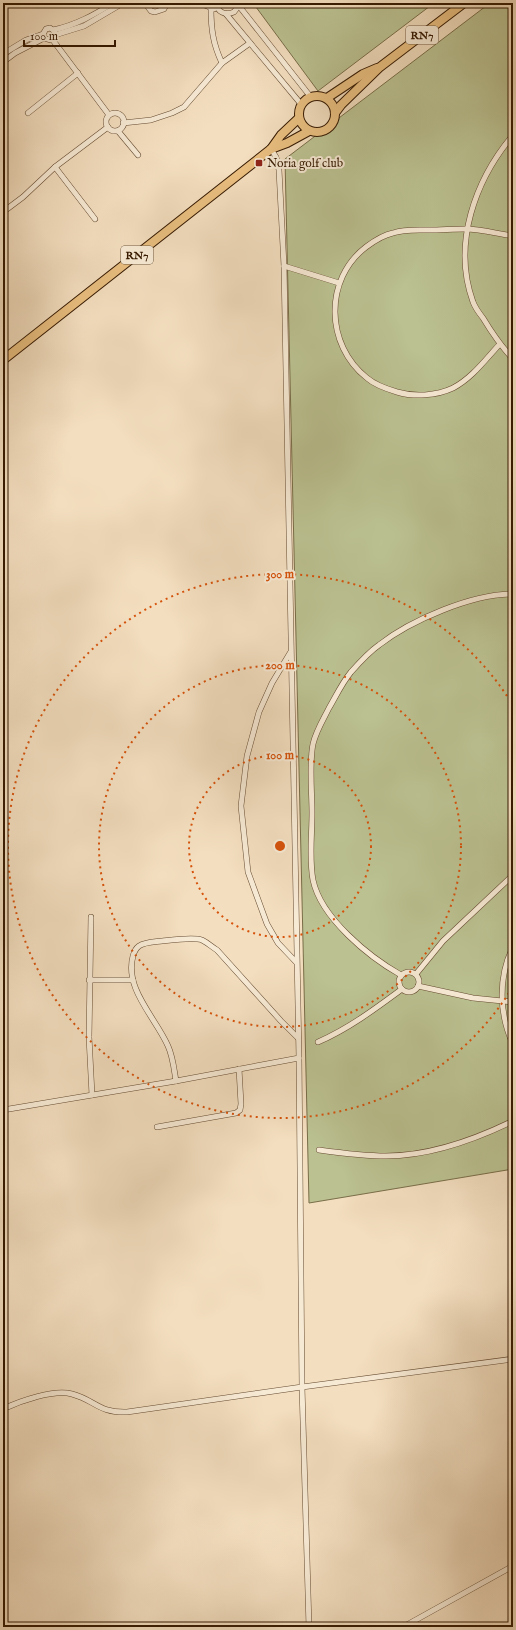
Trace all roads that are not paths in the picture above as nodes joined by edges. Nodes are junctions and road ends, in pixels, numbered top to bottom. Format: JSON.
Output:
{"nodes":[{"id":1,"x":113,"y":3,"type":"edge"},
{"id":2,"x":123,"y":3,"type":"edge"},
{"id":3,"x":145,"y":3,"type":"edge"},
{"id":4,"x":167,"y":3,"type":"edge"},
{"id":5,"x":200,"y":3,"type":"edge"},
{"id":6,"x":215,"y":3,"type":"edge"},
{"id":7,"x":464,"y":3,"type":"edge"},
{"id":8,"x":239,"y":5,"type":"edge"},
{"id":9,"x":211,"y":8,"type":"junction"},
{"id":10,"x":219,"y":11,"type":"junction"},
{"id":11,"x":226,"y":14,"type":"junction"},
{"id":12,"x":53,"y":35,"type":"junction"},
{"id":13,"x":44,"y":36,"type":"junction"},
{"id":14,"x":250,"y":43,"type":"junction"},
{"id":15,"x":3,"y":54,"type":"edge"},
{"id":16,"x":3,"y":62,"type":"edge"},
{"id":17,"x":222,"y":63,"type":"junction"},
{"id":18,"x":380,"y":67,"type":"junction"},
{"id":19,"x":78,"y":73,"type":"junction"},
{"id":20,"x":310,"y":96,"type":"junction"},
{"id":21,"x":327,"y":98,"type":"junction"},
{"id":22,"x":301,"y":104,"type":"junction"},
{"id":23,"x":28,"y":113,"type":"dead end"},
{"id":24,"x":335,"y":113,"type":"junction"},
{"id":25,"x":109,"y":116,"type":"junction"},
{"id":26,"x":299,"y":118,"type":"junction"},
{"id":27,"x":123,"y":124,"type":"junction"},
{"id":28,"x":108,"y":128,"type":"junction"},
{"id":29,"x":118,"y":130,"type":"junction"},
{"id":30,"x":309,"y":131,"type":"junction"},
{"id":31,"x":513,"y":135,"type":"edge"},
{"id":32,"x":271,"y":149,"type":"junction"},
{"id":33,"x":138,"y":155,"type":"dead end"},
{"id":34,"x":55,"y":167,"type":"junction"},
{"id":35,"x":3,"y":212,"type":"edge"},
{"id":36,"x":95,"y":219,"type":"dead end"},
{"id":37,"x":466,"y":229,"type":"junction"},
{"id":38,"x":513,"y":236,"type":"edge"},
{"id":39,"x":284,"y":266,"type":"junction"},
{"id":40,"x":339,"y":283,"type":"junction"},
{"id":41,"x":499,"y":345,"type":"junction"},
{"id":42,"x":513,"y":359,"type":"edge"},
{"id":43,"x":3,"y":360,"type":"edge"},
{"id":44,"x":513,"y":594,"type":"edge"},
{"id":45,"x":291,"y":652,"type":"junction"},
{"id":46,"x":513,"y":875,"type":"edge"},
{"id":47,"x":90,"y":917,"type":"dead end"},
{"id":48,"x":513,"y":947,"type":"edge"},
{"id":49,"x":296,"y":962,"type":"junction"},
{"id":50,"x":416,"y":974,"type":"junction"},
{"id":51,"x":401,"y":975,"type":"junction"},
{"id":52,"x":89,"y":980,"type":"junction"},
{"id":53,"x":133,"y":980,"type":"junction"},
{"id":54,"x":418,"y":986,"type":"junction"},
{"id":55,"x":402,"y":989,"type":"junction"},
{"id":56,"x":502,"y":1001,"type":"junction"},
{"id":57,"x":513,"y":1002,"type":"edge"},
{"id":58,"x":298,"y":1038,"type":"junction"},
{"id":59,"x":318,"y":1042,"type":"dead end"},
{"id":60,"x":513,"y":1044,"type":"edge"},
{"id":61,"x":299,"y":1058,"type":"junction"},
{"id":62,"x":239,"y":1069,"type":"junction"},
{"id":63,"x":176,"y":1081,"type":"junction"},
{"id":64,"x":92,"y":1095,"type":"junction"},
{"id":65,"x":3,"y":1110,"type":"edge"},
{"id":66,"x":513,"y":1121,"type":"edge"},
{"id":67,"x":157,"y":1127,"type":"dead end"},
{"id":68,"x":319,"y":1150,"type":"dead end"},
{"id":69,"x":513,"y":1359,"type":"edge"},
{"id":70,"x":302,"y":1387,"type":"junction"},
{"id":71,"x":3,"y":1409,"type":"edge"},
{"id":72,"x":513,"y":1566,"type":"edge"},
{"id":73,"x":308,"y":1627,"type":"edge"},
{"id":74,"x":403,"y":1627,"type":"edge"}],
"edges":[{"from":1,"to":12,"type":"street"},
{"from":2,"to":12,"type":"street"},
{"from":3,"to":4,"type":"street"},
{"from":5,"to":9,"type":"street"},
{"from":6,"to":10,"type":"street"},
{"from":7,"to":18,"type":"main road","number":"RN7"},
{"from":8,"to":11,"type":"street"},
{"from":8,"to":20,"type":"street"},
{"from":9,"to":10,"type":"street"},
{"from":9,"to":17,"type":"street"},
{"from":10,"to":11,"type":"street"},
{"from":11,"to":14,"type":"street"},
{"from":12,"to":13,"type":"street"},
{"from":12,"to":13,"type":"street"},
{"from":12,"to":19,"type":"street"},
{"from":13,"to":15,"type":"street"},
{"from":13,"to":16,"type":"street"},
{"from":14,"to":17,"type":"street"},
{"from":14,"to":22,"type":"street"},
{"from":17,"to":27,"type":"street"},
{"from":18,"to":21,"type":"main road","number":"RN7"},
{"from":18,"to":24,"type":"main road","number":"RN7"},
{"from":19,"to":23,"type":"street"},
{"from":19,"to":25,"type":"street"},
{"from":20,"to":21,"type":"main road"},
{"from":20,"to":22,"type":"main road"},
{"from":21,"to":24,"type":"main road"},
{"from":22,"to":26,"type":"main road"},
{"from":24,"to":30,"type":"main road","number":"RN7"},
{"from":25,"to":27,"type":"street"},
{"from":25,"to":28,"type":"street"},
{"from":26,"to":30,"type":"main road"},
{"from":26,"to":32,"type":"main road","number":"RN7"},
{"from":27,"to":29,"type":"street"},
{"from":28,"to":29,"type":"street"},
{"from":28,"to":34,"type":"street"},
{"from":29,"to":33,"type":"street"},
{"from":30,"to":32,"type":"main road","number":"RN7"},
{"from":31,"to":37,"type":"street"},
{"from":32,"to":39,"type":"street"},
{"from":32,"to":43,"type":"main road","number":"RN7"},
{"from":34,"to":35,"type":"street"},
{"from":34,"to":36,"type":"street"},
{"from":37,"to":38,"type":"street"},
{"from":37,"to":40,"type":"street"},
{"from":37,"to":41,"type":"street"},
{"from":39,"to":40,"type":"street"},
{"from":39,"to":45,"type":"street"},
{"from":40,"to":41,"type":"street"},
{"from":41,"to":42,"type":"street"},
{"from":44,"to":51,"type":"street"},
{"from":45,"to":49,"type":"street"},
{"from":45,"to":49,"type":"street"},
{"from":46,"to":50,"type":"street"},
{"from":47,"to":52,"type":"street"},
{"from":48,"to":56,"type":"street"},
{"from":49,"to":58,"type":"street"},
{"from":50,"to":51,"type":"street"},
{"from":50,"to":54,"type":"street"},
{"from":51,"to":55,"type":"street"},
{"from":52,"to":53,"type":"street"},
{"from":52,"to":64,"type":"street"},
{"from":53,"to":58,"type":"street"},
{"from":53,"to":63,"type":"street"},
{"from":54,"to":55,"type":"street"},
{"from":54,"to":56,"type":"street"},
{"from":55,"to":59,"type":"street"},
{"from":56,"to":57,"type":"street"},
{"from":56,"to":60,"type":"street"},
{"from":58,"to":61,"type":"street"},
{"from":61,"to":62,"type":"street"},
{"from":61,"to":70,"type":"street"},
{"from":62,"to":63,"type":"street"},
{"from":62,"to":67,"type":"street"},
{"from":63,"to":64,"type":"street"},
{"from":64,"to":65,"type":"street"},
{"from":66,"to":68,"type":"street"},
{"from":69,"to":70,"type":"street"},
{"from":70,"to":71,"type":"street"},
{"from":70,"to":73,"type":"street"},
{"from":72,"to":74,"type":"street"}]}
